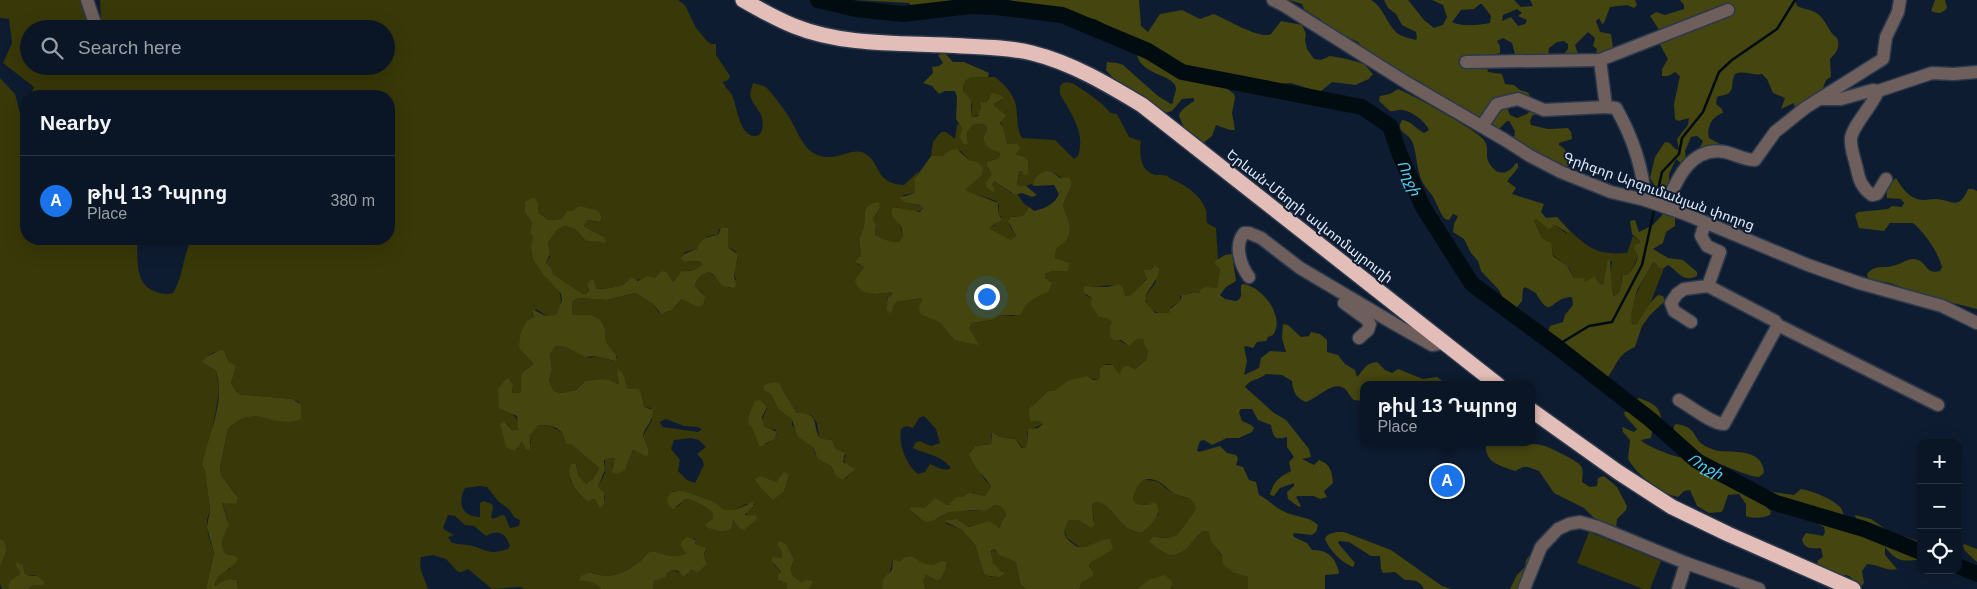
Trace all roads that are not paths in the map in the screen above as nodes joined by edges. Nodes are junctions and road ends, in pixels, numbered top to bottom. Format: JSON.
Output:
{"nodes":[{"id":1,"x":87,"y":0,"type":"edge"},
{"id":2,"x":743,"y":0,"type":"edge"},
{"id":3,"x":1273,"y":0,"type":"edge"},
{"id":4,"x":1900,"y":0,"type":"edge"},
{"id":5,"x":1728,"y":10,"type":"dead end"},
{"id":6,"x":94,"y":20,"type":"edge"},
{"id":7,"x":1600,"y":60,"type":"junction"},
{"id":8,"x":1466,"y":62,"type":"dead end"},
{"id":9,"x":1977,"y":72,"type":"edge"},
{"id":10,"x":1878,"y":91,"type":"junction"},
{"id":11,"x":1820,"y":99,"type":"junction"},
{"id":12,"x":1606,"y":106,"type":"junction"},
{"id":13,"x":1482,"y":126,"type":"junction"},
{"id":14,"x":1886,"y":179,"type":"dead end"},
{"id":15,"x":1645,"y":200,"type":"junction"},
{"id":16,"x":1665,"y":207,"type":"junction"},
{"id":17,"x":1705,"y":223,"type":"junction"},
{"id":18,"x":1249,"y":276,"type":"dead end"},
{"id":19,"x":1708,"y":286,"type":"junction"},
{"id":20,"x":1339,"y":291,"type":"junction"},
{"id":21,"x":1691,"y":322,"type":"dead end"},
{"id":22,"x":1977,"y":323,"type":"edge"},
{"id":23,"x":1778,"y":325,"type":"junction"},
{"id":24,"x":1359,"y":338,"type":"dead end"},
{"id":25,"x":1444,"y":343,"type":"junction"},
{"id":26,"x":1493,"y":381,"type":"edge"},
{"id":27,"x":1679,"y":400,"type":"dead end"},
{"id":28,"x":1938,"y":405,"type":"dead end"},
{"id":29,"x":1535,"y":413,"type":"edge"},
{"id":30,"x":1686,"y":563,"type":"junction"},
{"id":31,"x":1524,"y":589,"type":"edge"},
{"id":32,"x":1678,"y":589,"type":"edge"},
{"id":33,"x":1759,"y":589,"type":"edge"},
{"id":34,"x":1853,"y":589,"type":"edge"}],
"edges":[{"from":1,"to":6,"type":"street"},
{"from":2,"to":25,"type":"highway","name":"Երևան-Մեղրի ավտոմայրուղի"},
{"from":3,"to":13,"type":"street","name":"Գրիգոր Արզումանյան փողոց"},
{"from":4,"to":11,"type":"street"},
{"from":5,"to":7,"type":"street"},
{"from":7,"to":8,"type":"street"},
{"from":7,"to":12,"type":"street"},
{"from":9,"to":10,"type":"street"},
{"from":10,"to":11,"type":"street"},
{"from":10,"to":14,"type":"street"},
{"from":11,"to":16,"type":"street"},
{"from":12,"to":13,"type":"street"},
{"from":12,"to":15,"type":"street"},
{"from":13,"to":15,"type":"street","name":"Գրիգոր Արզումանյան փողոց"},
{"from":15,"to":16,"type":"street","name":"Գրիգոր Արզումանյան փողոց"},
{"from":16,"to":17,"type":"street","name":"Գրիգոր Արզումանյան փողոց"},
{"from":17,"to":19,"type":"street"},
{"from":17,"to":22,"type":"street","name":"Գրիգոր Արզումանյան փողոց"},
{"from":18,"to":20,"type":"street"},
{"from":19,"to":21,"type":"street"},
{"from":19,"to":23,"type":"street"},
{"from":20,"to":24,"type":"street"},
{"from":20,"to":25,"type":"street"},
{"from":23,"to":27,"type":"street"},
{"from":23,"to":28,"type":"street"},
{"from":25,"to":26,"type":"highway","name":"Երևան-Մեղրի ավտոմայրուղի"},
{"from":29,"to":34,"type":"highway"},
{"from":30,"to":31,"type":"street"},
{"from":30,"to":32,"type":"street"},
{"from":30,"to":33,"type":"street"}]}
